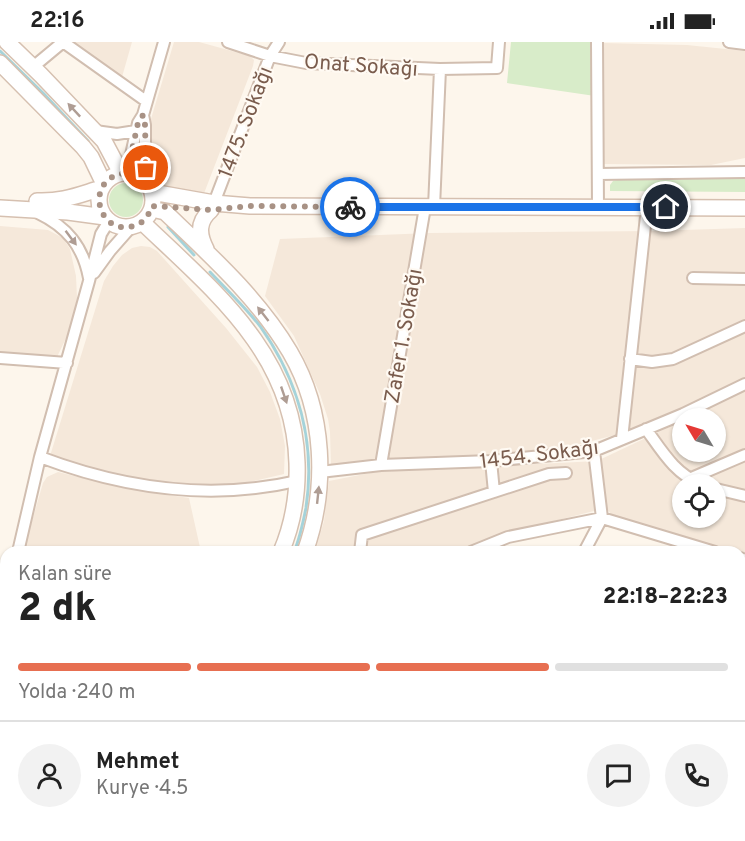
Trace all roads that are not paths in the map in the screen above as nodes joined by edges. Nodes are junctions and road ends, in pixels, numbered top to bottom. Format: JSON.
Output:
{"nodes":[{"id":1,"x":7,"y":42,"type":"edge"},
{"id":2,"x":63,"y":42,"type":"edge"},
{"id":3,"x":164,"y":42,"type":"edge"},
{"id":4,"x":228,"y":42,"type":"edge"},
{"id":5,"x":279,"y":42,"type":"edge"},
{"id":6,"x":499,"y":42,"type":"edge"},
{"id":7,"x":597,"y":42,"type":"edge"},
{"id":8,"x":729,"y":42,"type":"edge"},
{"id":9,"x":745,"y":44,"type":"edge"},
{"id":10,"x":270,"y":56,"type":"junction"},
{"id":11,"x":0,"y":63,"type":"edge"},
{"id":12,"x":33,"y":67,"type":"junction"},
{"id":13,"x":440,"y":69,"type":"junction"},
{"id":14,"x":146,"y":101,"type":"junction"},
{"id":15,"x":143,"y":115,"type":"junction"},
{"id":16,"x":94,"y":130,"type":"junction"},
{"id":17,"x":136,"y":131,"type":"junction"},
{"id":18,"x":91,"y":157,"type":"junction"},
{"id":19,"x":745,"y":172,"type":"edge"},
{"id":20,"x":124,"y":173,"type":"junction"},
{"id":21,"x":598,"y":174,"type":"junction"},
{"id":22,"x":103,"y":186,"type":"junction"},
{"id":23,"x":74,"y":197,"type":"junction"},
{"id":24,"x":151,"y":197,"type":"junction"},
{"id":25,"x":0,"y":200,"type":"edge"},
{"id":26,"x":213,"y":207,"type":"junction"},
{"id":27,"x":429,"y":207,"type":"junction"},
{"id":28,"x":598,"y":207,"type":"junction"},
{"id":29,"x":647,"y":207,"type":"junction"},
{"id":30,"x":0,"y":208,"type":"edge"},
{"id":31,"x":745,"y":208,"type":"edge"},
{"id":32,"x":33,"y":210,"type":"junction"},
{"id":33,"x":107,"y":219,"type":"junction"},
{"id":34,"x":137,"y":224,"type":"junction"},
{"id":35,"x":209,"y":254,"type":"junction"},
{"id":36,"x":220,"y":266,"type":"junction"},
{"id":37,"x":192,"y":270,"type":"junction"},
{"id":38,"x":693,"y":278,"type":"dead end"},
{"id":39,"x":745,"y":280,"type":"edge"},
{"id":40,"x":89,"y":281,"type":"junction"},
{"id":41,"x":745,"y":326,"type":"edge"},
{"id":42,"x":0,"y":358,"type":"edge"},
{"id":43,"x":630,"y":359,"type":"junction"},
{"id":44,"x":67,"y":363,"type":"junction"},
{"id":45,"x":745,"y":384,"type":"edge"},
{"id":46,"x":646,"y":429,"type":"junction"},
{"id":47,"x":622,"y":439,"type":"junction"},
{"id":48,"x":594,"y":451,"type":"junction"},
{"id":49,"x":745,"y":455,"type":"edge"},
{"id":50,"x":40,"y":457,"type":"junction"},
{"id":51,"x":491,"y":461,"type":"junction"},
{"id":52,"x":381,"y":465,"type":"junction"},
{"id":53,"x":320,"y":472,"type":"junction"},
{"id":54,"x":566,"y":473,"type":"dead end"},
{"id":55,"x":682,"y":474,"type":"edge"},
{"id":56,"x":701,"y":474,"type":"edge"},
{"id":57,"x":297,"y":481,"type":"junction"},
{"id":58,"x":726,"y":491,"type":"edge"},
{"id":59,"x":494,"y":492,"type":"junction"},
{"id":60,"x":745,"y":496,"type":"edge"},
{"id":61,"x":602,"y":518,"type":"junction"},
{"id":62,"x":19,"y":546,"type":"edge"},
{"id":63,"x":283,"y":546,"type":"edge"},
{"id":64,"x":307,"y":546,"type":"edge"},
{"id":65,"x":361,"y":546,"type":"edge"},
{"id":66,"x":486,"y":546,"type":"edge"},
{"id":67,"x":587,"y":546,"type":"edge"},
{"id":68,"x":693,"y":546,"type":"edge"}],
"edges":[{"from":1,"to":12,"type":"street"},
{"from":2,"to":12,"type":"street"},
{"from":2,"to":14,"type":"street"},
{"from":3,"to":14,"type":"street"},
{"from":4,"to":10,"type":"street","name":"Onat Sokağı"},
{"from":5,"to":10,"type":"street","name":"1475. Sokağı"},
{"from":6,"to":13,"type":"street","name":"Onat Sokağı"},
{"from":7,"to":21,"type":"street"},
{"from":8,"to":9,"type":"street"},
{"from":10,"to":13,"type":"street","name":"Onat Sokağı"},
{"from":10,"to":26,"type":"street","name":"1475. Sokağı"},
{"from":11,"to":18,"type":"street"},
{"from":16,"to":12,"type":"street","one_way":true},
{"from":13,"to":27,"type":"street","name":"Zafer 1. Sokağı"},
{"from":14,"to":15,"type":"street"},
{"from":15,"to":17,"type":"street"},
{"from":15,"to":24,"type":"street"},
{"from":16,"to":17,"type":"street"},
{"from":16,"to":20,"type":"street"},
{"from":17,"to":20,"type":"street"},
{"from":18,"to":22,"type":"street"},
{"from":18,"to":23,"type":"street"},
{"from":19,"to":21,"type":"street"},
{"from":20,"to":22,"type":"street"},
{"from":20,"to":24,"type":"street"},
{"from":21,"to":28,"type":"street"},
{"from":22,"to":23,"type":"street"},
{"from":22,"to":33,"type":"street"},
{"from":23,"to":25,"type":"street"},
{"from":24,"to":26,"type":"street"},
{"from":24,"to":34,"type":"street"},
{"from":24,"to":35,"type":"street"},
{"from":26,"to":27,"type":"street"},
{"from":26,"to":35,"type":"street"},
{"from":27,"to":28,"type":"street"},
{"from":27,"to":52,"type":"street","name":"Zafer 1. Sokağı"},
{"from":28,"to":29,"type":"street"},
{"from":29,"to":31,"type":"street"},
{"from":29,"to":43,"type":"street"},
{"from":30,"to":32,"type":"street"},
{"from":32,"to":33,"type":"street"},
{"from":32,"to":40,"type":"street","one_way":true},
{"from":33,"to":34,"type":"street"},
{"from":33,"to":40,"type":"street"},
{"from":34,"to":37,"type":"street"},
{"from":34,"to":40,"type":"street"},
{"from":35,"to":36,"type":"street"},
{"from":36,"to":37,"type":"street"},
{"from":53,"to":36,"type":"street","one_way":true},
{"from":37,"to":57,"type":"street","one_way":true},
{"from":38,"to":39,"type":"street"},
{"from":40,"to":44,"type":"street"},
{"from":41,"to":43,"type":"street"},
{"from":42,"to":44,"type":"street"},
{"from":43,"to":47,"type":"street"},
{"from":44,"to":50,"type":"street"},
{"from":45,"to":46,"type":"street","name":"1454. Sokağı"},
{"from":46,"to":47,"type":"street","name":"1454. Sokağı"},
{"from":46,"to":55,"type":"street"},
{"from":47,"to":48,"type":"street","name":"1454. Sokağı"},
{"from":48,"to":51,"type":"street","name":"1454. Sokağı"},
{"from":48,"to":61,"type":"street"},
{"from":49,"to":56,"type":"street"},
{"from":50,"to":57,"type":"street"},
{"from":50,"to":62,"type":"street"},
{"from":51,"to":52,"type":"street","name":"1454. Sokağı"},
{"from":51,"to":59,"type":"street"},
{"from":52,"to":53,"type":"street","name":"1454. Sokağı"},
{"from":64,"to":53,"type":"street","one_way":true},
{"from":54,"to":59,"type":"street"},
{"from":57,"to":63,"type":"street"},
{"from":58,"to":60,"type":"street"},
{"from":59,"to":65,"type":"street"},
{"from":61,"to":66,"type":"street"},
{"from":61,"to":67,"type":"street"},
{"from":61,"to":68,"type":"street"}]}
